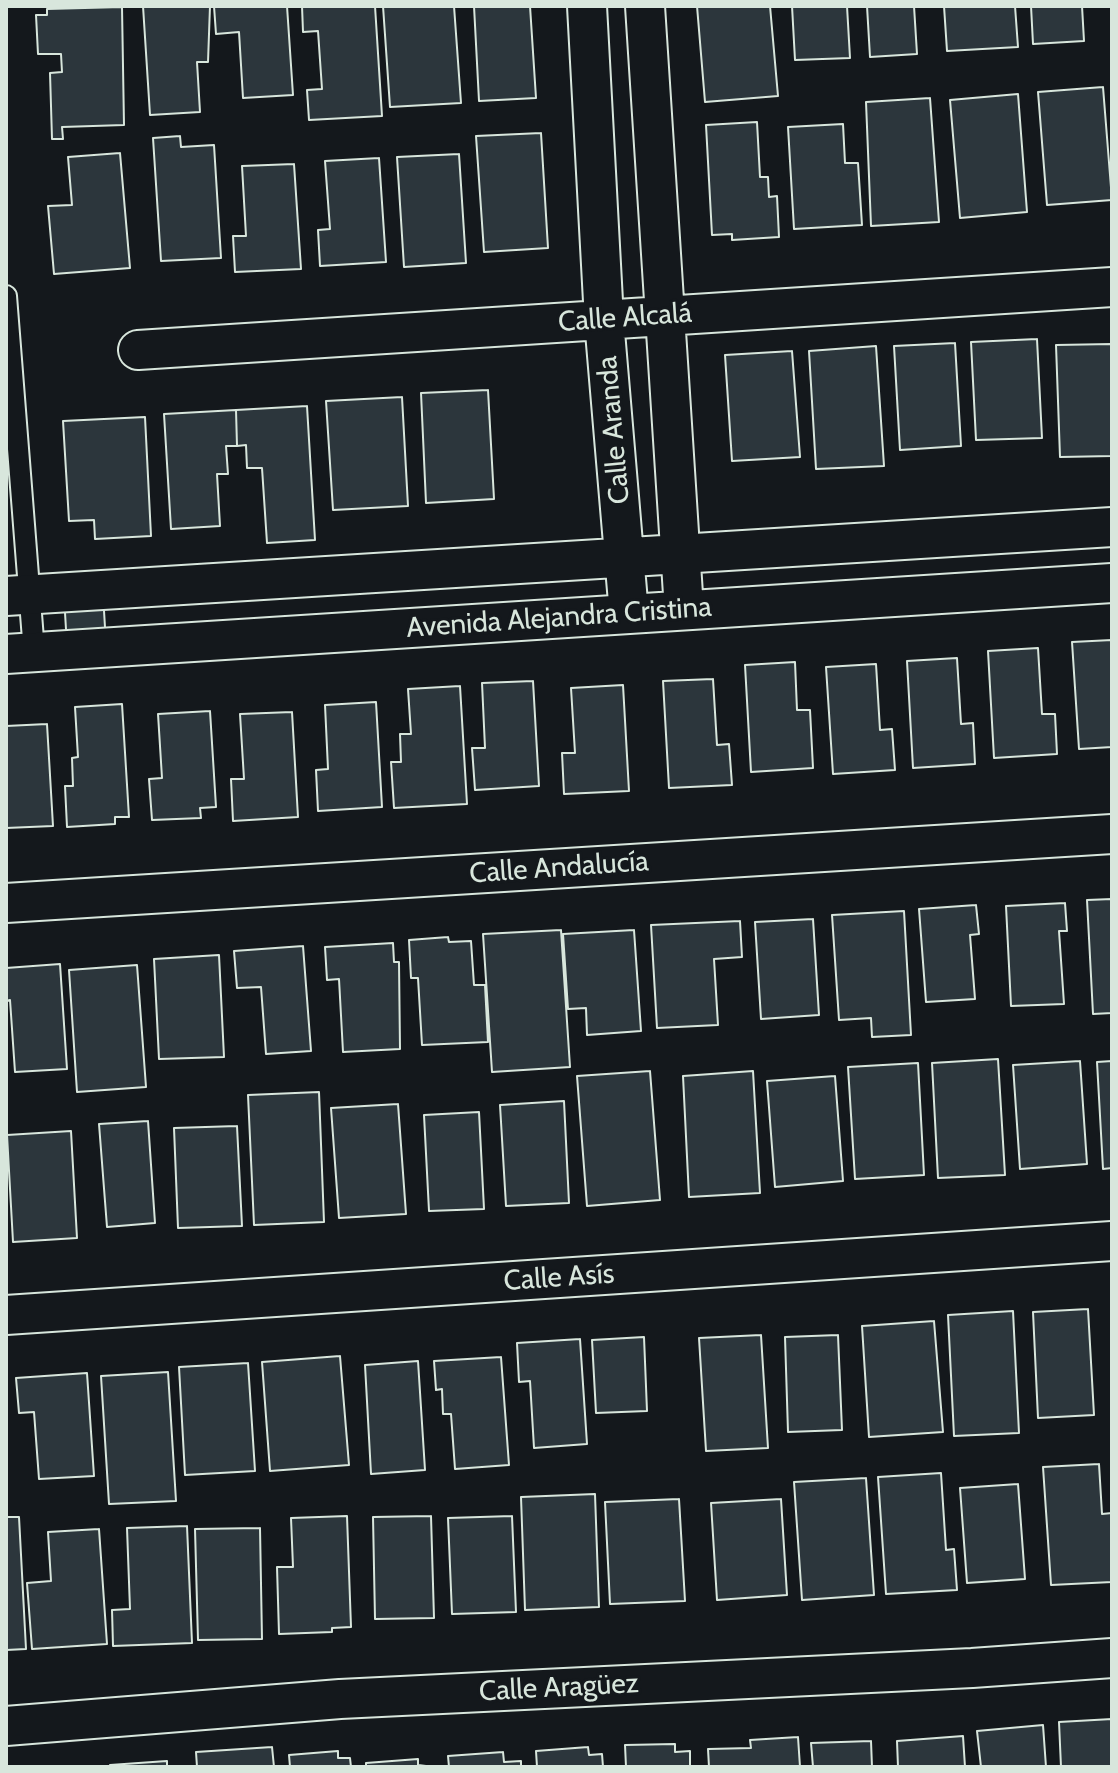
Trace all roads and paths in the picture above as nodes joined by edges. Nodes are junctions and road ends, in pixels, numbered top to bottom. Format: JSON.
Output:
{"nodes":[{"id":1,"x":587,"y":6,"type":"edge"},
{"id":2,"x":645,"y":6,"type":"edge"},
{"id":3,"x":1112,"y":287,"type":"edge"},
{"id":4,"x":6,"y":296,"type":"edge"},
{"id":5,"x":664,"y":316,"type":"junction"},
{"id":6,"x":604,"y":320,"type":"junction"},
{"id":7,"x":138,"y":350,"type":"dead end"},
{"id":8,"x":1112,"y":527,"type":"edge"},
{"id":9,"x":15,"y":537,"type":"edge"},
{"id":10,"x":680,"y":554,"type":"junction"},
{"id":11,"x":624,"y":557,"type":"junction"},
{"id":12,"x":1112,"y":583,"type":"edge"},
{"id":13,"x":18,"y":596,"type":"edge"},
{"id":14,"x":684,"y":610,"type":"junction"},
{"id":15,"x":629,"y":614,"type":"junction"},
{"id":16,"x":20,"y":653,"type":"edge"},
{"id":17,"x":1112,"y":834,"type":"edge"},
{"id":18,"x":6,"y":903,"type":"edge"},
{"id":19,"x":1112,"y":1241,"type":"edge"},
{"id":20,"x":6,"y":1315,"type":"edge"},
{"id":21,"x":1112,"y":1658,"type":"edge"},
{"id":22,"x":6,"y":1726,"type":"edge"}],
"edges":[{"from":1,"to":6,"type":"street","name":"Calle Aranda"},
{"from":2,"to":5,"type":"street","name":"Calle Aranda"},
{"from":3,"to":5,"type":"street","name":"Calle Alcalá"},
{"from":4,"to":9,"type":"lane"},
{"from":5,"to":6,"type":"street","name":"Calle Alcalá"},
{"from":5,"to":10,"type":"street","name":"Calle Aranda"},
{"from":6,"to":7,"type":"street","name":"Calle Alcalá"},
{"from":6,"to":11,"type":"street","name":"Calle Aranda"},
{"from":8,"to":10,"type":"street","name":"Avenida Alejandra Cristina"},
{"from":9,"to":13,"type":"lane"},
{"from":10,"to":11,"type":"street","name":"Avenida Alejandra Cristina"},
{"from":10,"to":14,"type":"street","name":"Calle Aranda"},
{"from":11,"to":13,"type":"street","name":"Avenida Alejandra Cristina"},
{"from":11,"to":15,"type":"street","name":"Calle Aranda"},
{"from":12,"to":14,"type":"street","name":"Avenida Alejandra Cristina"},
{"from":13,"to":16,"type":"lane"},
{"from":14,"to":15,"type":"street","name":"Avenida Alejandra Cristina"},
{"from":15,"to":16,"type":"street","name":"Avenida Alejandra Cristina"},
{"from":17,"to":18,"type":"street","name":"Calle Andalucía"},
{"from":19,"to":20,"type":"street","name":"Calle Asís"},
{"from":21,"to":22,"type":"street","name":"Calle Aragüez"}]}
